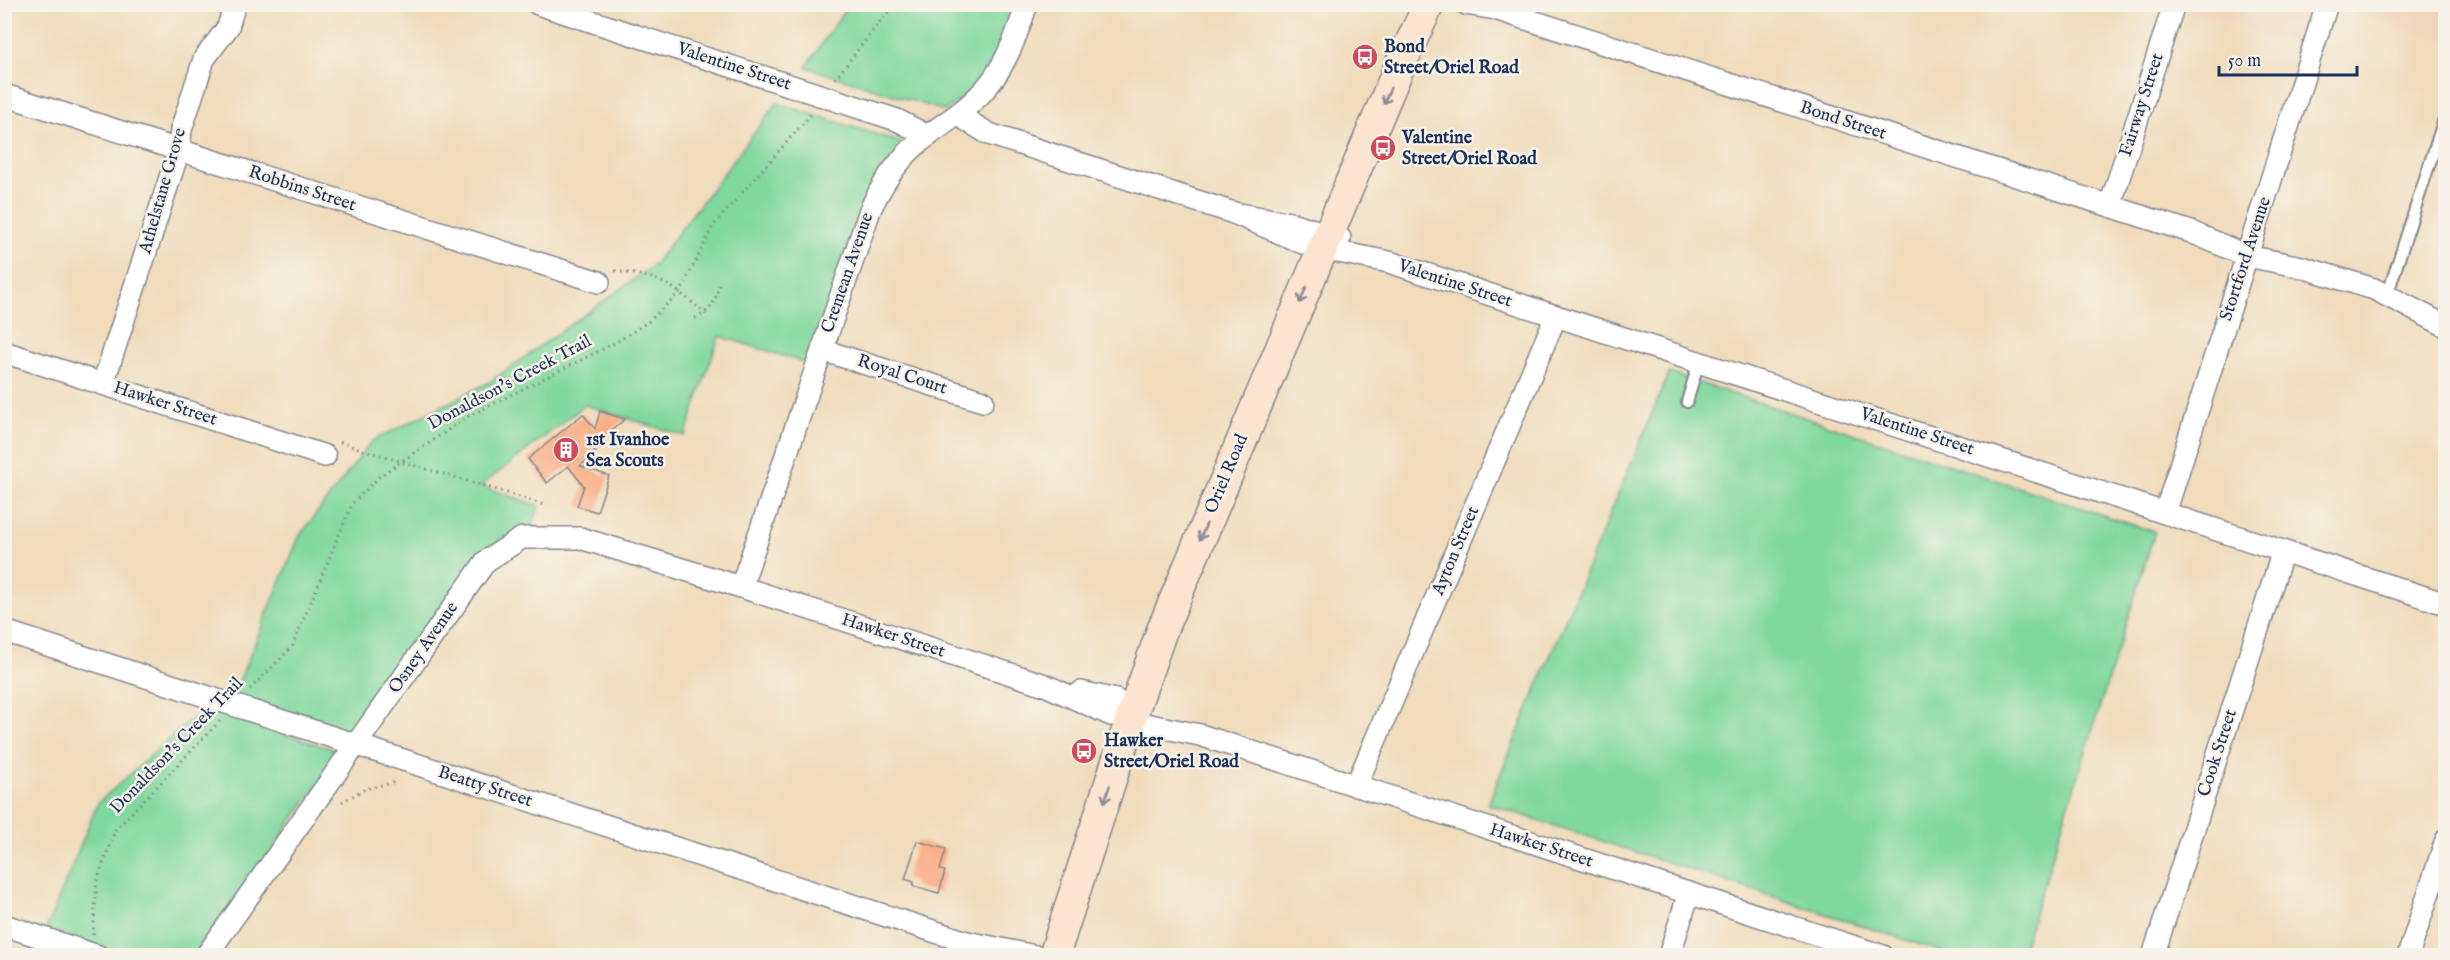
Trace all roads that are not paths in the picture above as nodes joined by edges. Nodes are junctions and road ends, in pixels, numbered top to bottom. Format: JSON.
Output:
{"nodes":[{"id":1,"x":236,"y":4,"type":"edge"},
{"id":2,"x":538,"y":4,"type":"edge"},
{"id":3,"x":1028,"y":4,"type":"edge"},
{"id":4,"x":1407,"y":4,"type":"edge"},
{"id":5,"x":1429,"y":4,"type":"edge"},
{"id":6,"x":1466,"y":4,"type":"edge"},
{"id":7,"x":2174,"y":4,"type":"edge"},
{"id":8,"x":2327,"y":4,"type":"edge"},
{"id":9,"x":1491,"y":7,"type":"edge"},
{"id":10,"x":4,"y":95,"type":"edge"},
{"id":11,"x":2445,"y":113,"type":"edge"},
{"id":12,"x":958,"y":115,"type":"junction"},
{"id":13,"x":928,"y":136,"type":"junction"},
{"id":14,"x":179,"y":150,"type":"junction"},
{"id":15,"x":2110,"y":206,"type":"junction"},
{"id":16,"x":1316,"y":239,"type":"junction"},
{"id":17,"x":2249,"y":249,"type":"junction"},
{"id":18,"x":604,"y":276,"type":"road end"},
{"id":19,"x":2387,"y":296,"type":"junction"},
{"id":20,"x":1556,"y":316,"type":"junction"},
{"id":21,"x":2445,"y":326,"type":"edge"},
{"id":22,"x":822,"y":350,"type":"junction"},
{"id":23,"x":4,"y":352,"type":"edge"},
{"id":24,"x":1699,"y":361,"type":"junction"},
{"id":25,"x":103,"y":384,"type":"junction"},
{"id":26,"x":983,"y":401,"type":"dead end"},
{"id":27,"x":1687,"y":402,"type":"dead end"},
{"id":28,"x":329,"y":448,"type":"road end"},
{"id":29,"x":2165,"y":513,"type":"junction"},
{"id":30,"x":2283,"y":551,"type":"junction"},
{"id":31,"x":741,"y":587,"type":"junction"},
{"id":32,"x":2445,"y":604,"type":"edge"},
{"id":33,"x":4,"y":631,"type":"edge"},
{"id":34,"x":1123,"y":710,"type":"junction"},
{"id":35,"x":354,"y":746,"type":"junction"},
{"id":36,"x":1356,"y":786,"type":"junction"},
{"id":37,"x":2445,"y":840,"type":"edge"},
{"id":38,"x":1689,"y":893,"type":"junction"},
{"id":39,"x":4,"y":925,"type":"edge"},
{"id":40,"x":967,"y":942,"type":"junction"},
{"id":41,"x":97,"y":955,"type":"edge"},
{"id":42,"x":1034,"y":955,"type":"edge"},
{"id":43,"x":206,"y":956,"type":"edge"},
{"id":44,"x":995,"y":956,"type":"edge"},
{"id":45,"x":1054,"y":956,"type":"edge"},
{"id":46,"x":1669,"y":956,"type":"edge"},
{"id":47,"x":1883,"y":956,"type":"edge"},
{"id":48,"x":2153,"y":956,"type":"edge"},
{"id":49,"x":2408,"y":956,"type":"edge"}],
"edges":[{"from":1,"to":14,"type":"street","name":"Athelstane Grove"},
{"from":2,"to":13,"type":"street","name":"Valentine Street"},
{"from":3,"to":12,"type":"street","name":"Cremean Avenue"},
{"from":4,"to":16,"type":"main road","name":"Oriel Road"},
{"from":5,"to":16,"type":"main road","name":"Oriel Road","one_way":true},
{"from":6,"to":9,"type":"street","name":"Bond Street"},
{"from":7,"to":15,"type":"street","name":"Fairway Street"},
{"from":8,"to":17,"type":"street","name":"Stortford Avenue"},
{"from":9,"to":15,"type":"street","name":"Bond Street"},
{"from":10,"to":14,"type":"street","name":"Robbins Street"},
{"from":11,"to":19,"type":"lane"},
{"from":12,"to":13,"type":"street","name":"Cremean Avenue"},
{"from":12,"to":16,"type":"street","name":"Valentine Street"},
{"from":13,"to":22,"type":"street","name":"Cremean Avenue"},
{"from":14,"to":18,"type":"street","name":"Robbins Street"},
{"from":14,"to":25,"type":"street","name":"Athelstane Grove"},
{"from":15,"to":17,"type":"street","name":"Bond Street"},
{"from":16,"to":20,"type":"street","name":"Valentine Street"},
{"from":16,"to":34,"type":"main road","name":"Oriel Road"},
{"from":17,"to":19,"type":"street","name":"Bond Street"},
{"from":17,"to":29,"type":"street","name":"Stortford Avenue"},
{"from":19,"to":21,"type":"street","name":"Bond Street"},
{"from":20,"to":24,"type":"street","name":"Valentine Street"},
{"from":20,"to":36,"type":"street","name":"Ayton Street"},
{"from":22,"to":26,"type":"street","name":"Royal Court"},
{"from":22,"to":31,"type":"street","name":"Cremean Avenue"},
{"from":23,"to":25,"type":"street","name":"Hawker Street"},
{"from":24,"to":27,"type":"lane"},
{"from":24,"to":29,"type":"street","name":"Valentine Street"},
{"from":25,"to":28,"type":"street","name":"Hawker Street"},
{"from":29,"to":30,"type":"street","name":"Valentine Street"},
{"from":30,"to":32,"type":"street","name":"Valentine Street"},
{"from":30,"to":48,"type":"street","name":"Cook Street"},
{"from":31,"to":34,"type":"street","name":"Hawker Street"},
{"from":31,"to":35,"type":"street","name":"Osney Avenue"},
{"from":33,"to":35,"type":"street","name":"Beatty Street"},
{"from":34,"to":36,"type":"street","name":"Hawker Street"},
{"from":34,"to":42,"type":"main road","name":"Oriel Road"},
{"from":34,"to":45,"type":"main road","name":"Oriel Road","one_way":true},
{"from":35,"to":40,"type":"street","name":"Beatty Street"},
{"from":35,"to":43,"type":"street","name":"Osney Avenue"},
{"from":36,"to":38,"type":"street","name":"Hawker Street"},
{"from":37,"to":49,"type":"street"},
{"from":38,"to":46,"type":"street"},
{"from":38,"to":47,"type":"street","name":"Hawker Street"},
{"from":39,"to":41,"type":"street"},
{"from":40,"to":42,"type":"street","name":"Beatty Street"},
{"from":40,"to":44,"type":"street","name":"Beatty Street"}]}
